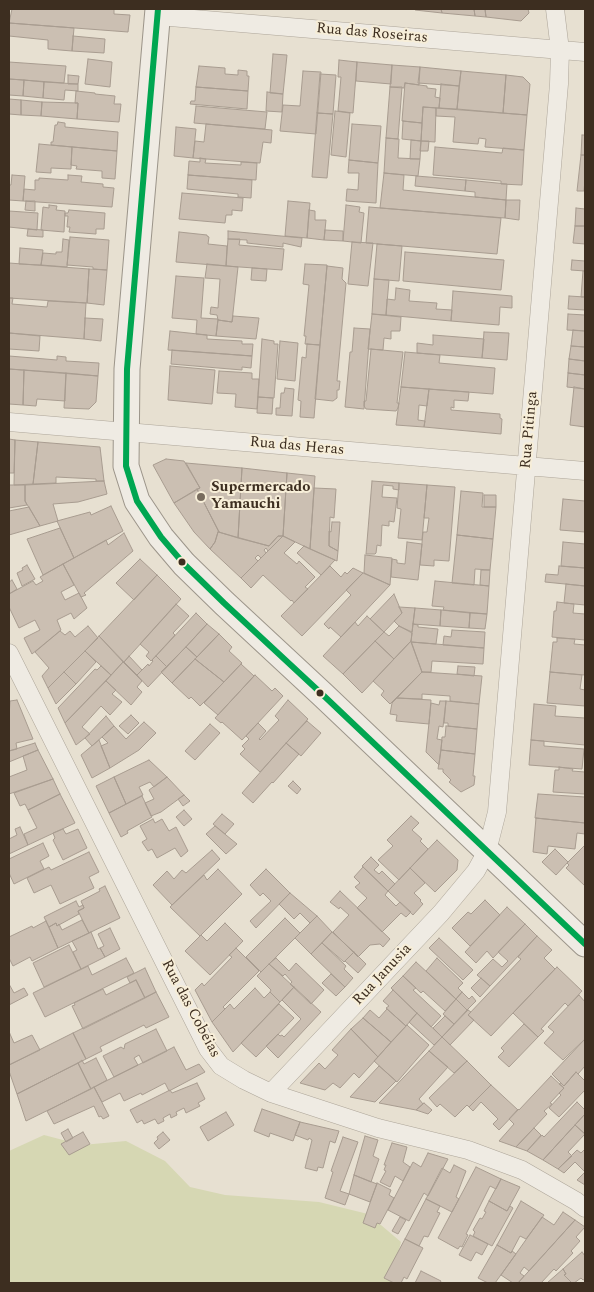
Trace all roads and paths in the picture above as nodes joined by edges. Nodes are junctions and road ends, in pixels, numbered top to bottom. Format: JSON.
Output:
{"nodes":[{"id":1,"x":555,"y":9,"type":"edge"},
{"id":2,"x":158,"y":12,"type":"edge"},
{"id":3,"x":560,"y":50,"type":"junction"},
{"id":4,"x":585,"y":52,"type":"edge"},
{"id":5,"x":9,"y":422,"type":"edge"},
{"id":6,"x":126,"y":432,"type":"junction"},
{"id":7,"x":527,"y":466,"type":"junction"},
{"id":8,"x":585,"y":471,"type":"edge"},
{"id":9,"x":9,"y":653,"type":"edge"},
{"id":10,"x":486,"y":851,"type":"junction"},
{"id":11,"x":585,"y":944,"type":"edge"},
{"id":12,"x":271,"y":1093,"type":"junction"},
{"id":13,"x":585,"y":1208,"type":"edge"}],
"edges":[{"from":1,"to":3,"type":"street","name":"Rua Pitinga"},
{"from":2,"to":3,"type":"street","name":"Rua das Roseiras"},
{"from":2,"to":6,"type":"main road"},
{"from":3,"to":4,"type":"street","name":"Rua das Roseiras"},
{"from":3,"to":7,"type":"street","name":"Rua Pitinga"},
{"from":5,"to":6,"type":"street","name":"Rua das Heras"},
{"from":6,"to":7,"type":"street","name":"Rua das Heras"},
{"from":6,"to":10,"type":"main road"},
{"from":7,"to":8,"type":"street","name":"Rua das Heras"},
{"from":7,"to":10,"type":"street","name":"Rua Pitinga"},
{"from":9,"to":12,"type":"street","name":"Rua das Cobéias"},
{"from":10,"to":11,"type":"main road"},
{"from":10,"to":12,"type":"street","name":"Rua Janusia"},
{"from":12,"to":13,"type":"street","name":"Rua das Cobéias"}]}
